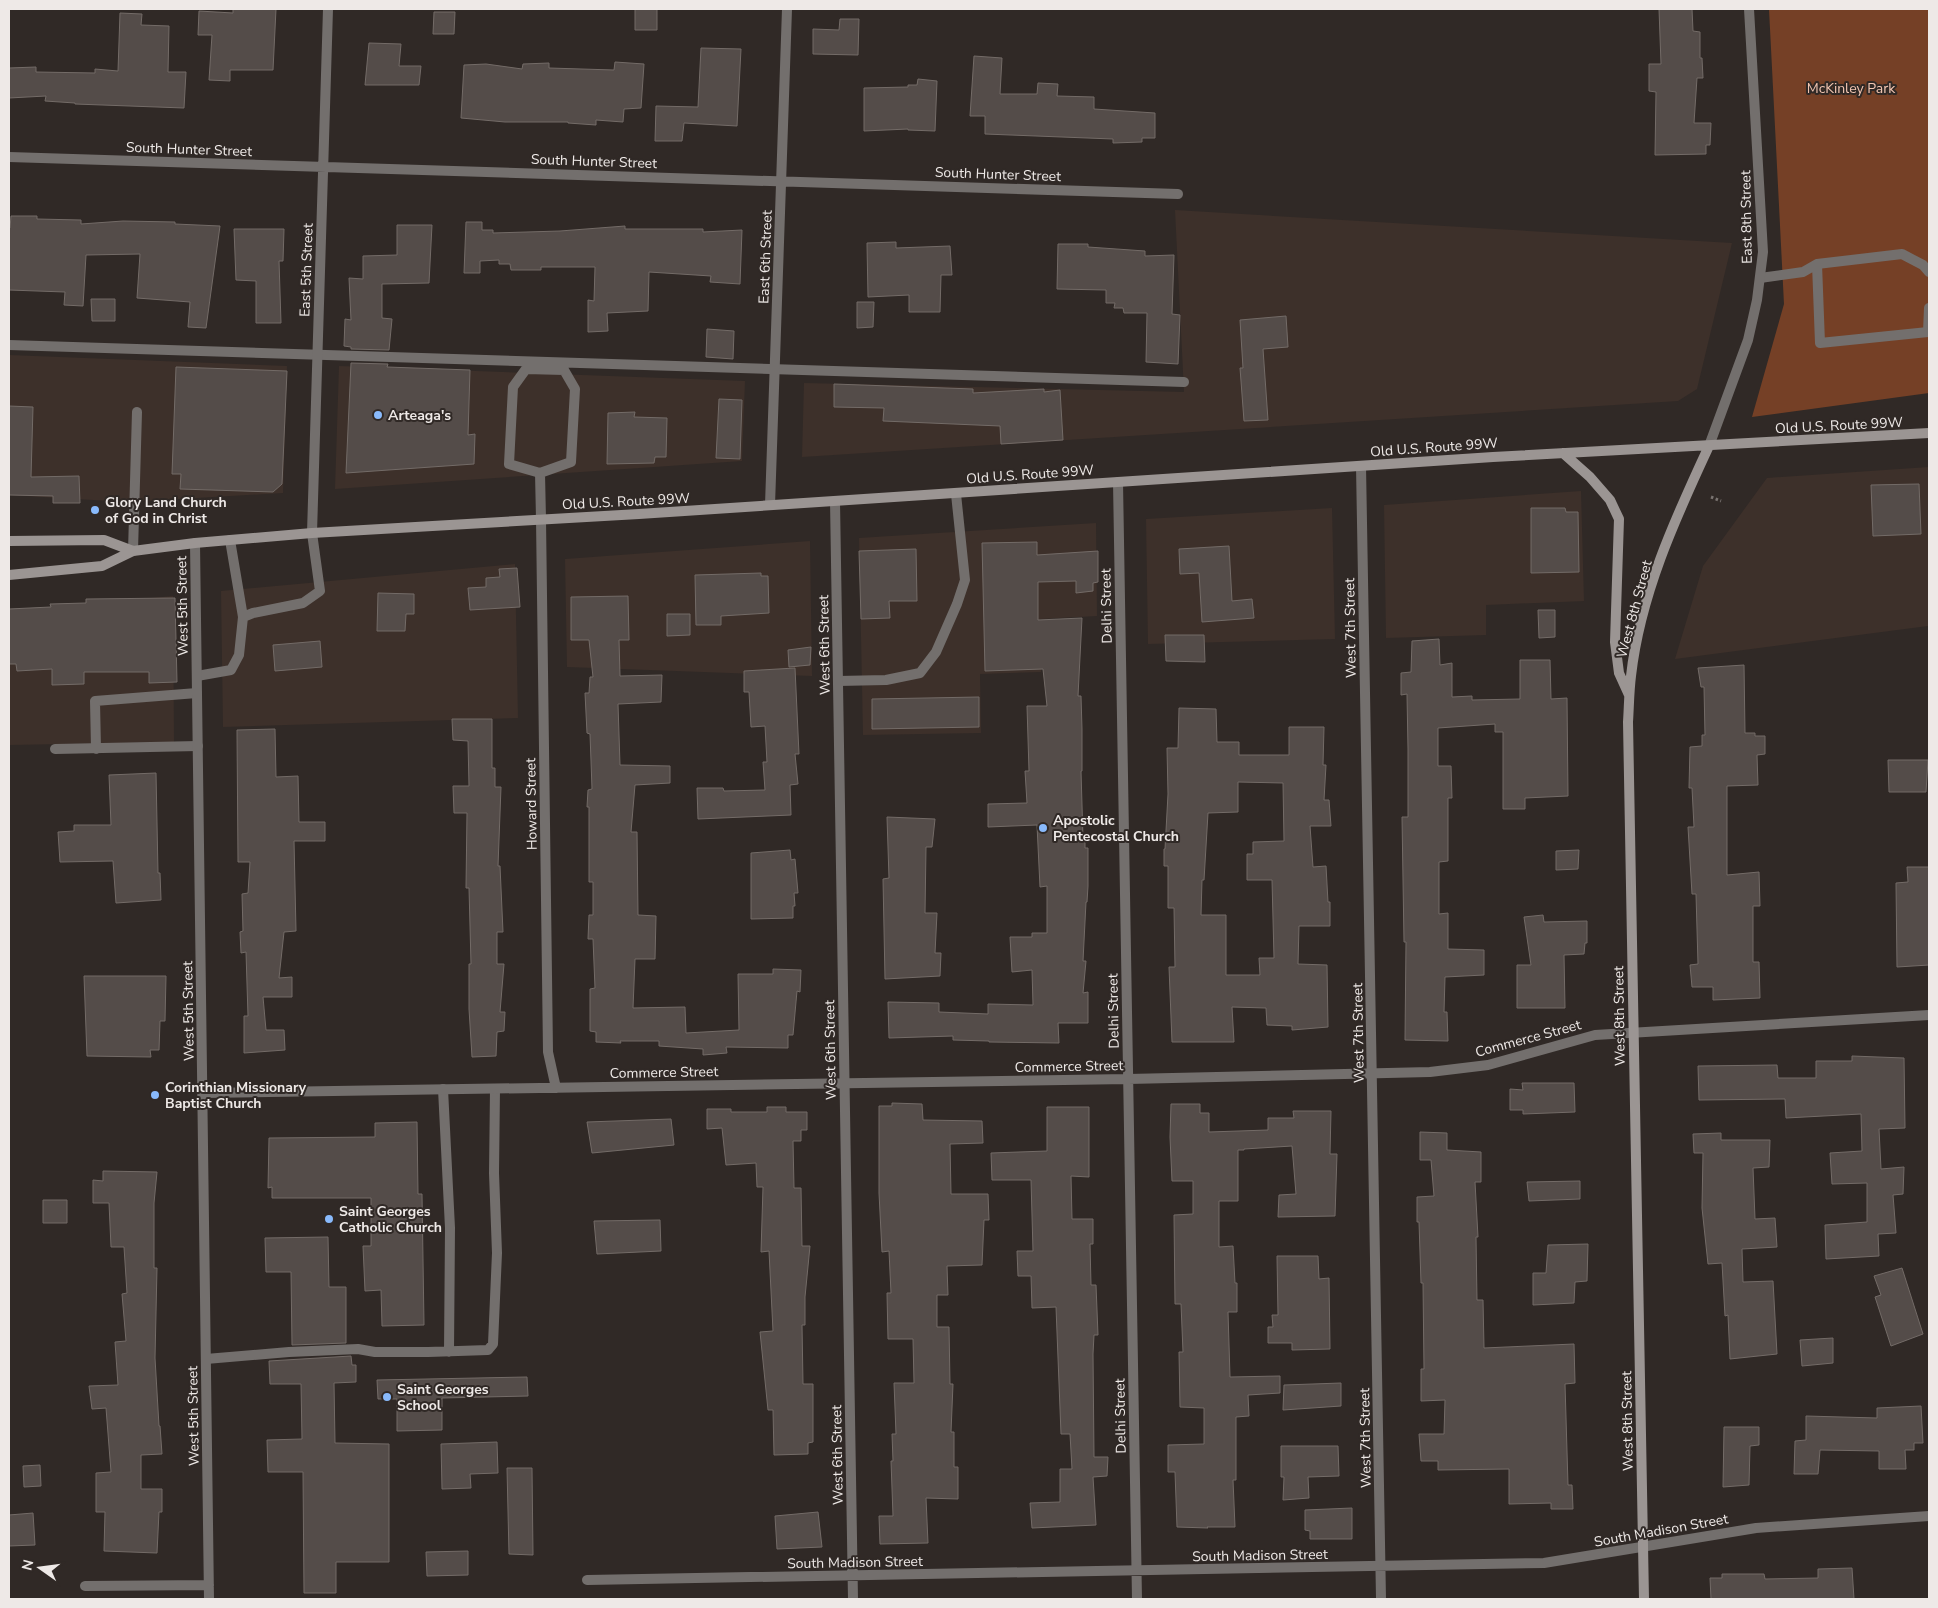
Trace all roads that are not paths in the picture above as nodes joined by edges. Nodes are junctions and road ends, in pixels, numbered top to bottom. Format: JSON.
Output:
{"nodes":[{"id":1,"x":328,"y":9,"type":"edge"},
{"id":2,"x":787,"y":9,"type":"edge"},
{"id":3,"x":1749,"y":9,"type":"edge"},
{"id":4,"x":9,"y":157,"type":"edge"},
{"id":5,"x":324,"y":166,"type":"junction"},
{"id":6,"x":781,"y":181,"type":"junction"},
{"id":7,"x":1178,"y":194,"type":"dead end"},
{"id":8,"x":1817,"y":264,"type":"junction"},
{"id":9,"x":1929,"y":272,"type":"edge"},
{"id":10,"x":1760,"y":278,"type":"junction"},
{"id":11,"x":1929,"y":308,"type":"edge"},
{"id":12,"x":9,"y":345,"type":"edge"},
{"id":13,"x":318,"y":355,"type":"junction"},
{"id":14,"x":775,"y":370,"type":"junction"},
{"id":15,"x":1184,"y":382,"type":"dead end"},
{"id":16,"x":137,"y":412,"type":"dead end"},
{"id":17,"x":1929,"y":433,"type":"edge"},
{"id":18,"x":1709,"y":446,"type":"junction"},
{"id":19,"x":1563,"y":453,"type":"junction"},
{"id":20,"x":1361,"y":466,"type":"junction"},
{"id":21,"x":540,"y":473,"type":"junction"},
{"id":22,"x":1118,"y":482,"type":"junction"},
{"id":23,"x":956,"y":494,"type":"junction"},
{"id":24,"x":835,"y":501,"type":"junction"},
{"id":25,"x":770,"y":505,"type":"junction"},
{"id":26,"x":541,"y":519,"type":"junction"},
{"id":27,"x":312,"y":533,"type":"junction"},
{"id":28,"x":230,"y":540,"type":"junction"},
{"id":29,"x":9,"y":541,"type":"edge"},
{"id":30,"x":195,"y":543,"type":"junction"},
{"id":31,"x":133,"y":551,"type":"junction"},
{"id":32,"x":9,"y":575,"type":"edge"},
{"id":33,"x":243,"y":617,"type":"junction"},
{"id":34,"x":197,"y":676,"type":"junction"},
{"id":35,"x":838,"y":681,"type":"junction"},
{"id":36,"x":197,"y":693,"type":"junction"},
{"id":37,"x":1630,"y":696,"type":"junction"},
{"id":38,"x":198,"y":746,"type":"junction"},
{"id":39,"x":96,"y":749,"type":"junction"},
{"id":40,"x":55,"y":750,"type":"dead end"},
{"id":41,"x":1929,"y":1015,"type":"edge"},
{"id":42,"x":1634,"y":1033,"type":"junction"},
{"id":43,"x":1372,"y":1074,"type":"junction"},
{"id":44,"x":1128,"y":1079,"type":"junction"},
{"id":45,"x":845,"y":1083,"type":"junction"},
{"id":46,"x":494,"y":1088,"type":"junction"},
{"id":47,"x":556,"y":1088,"type":"junction"},
{"id":48,"x":443,"y":1090,"type":"junction"},
{"id":49,"x":203,"y":1094,"type":"junction"},
{"id":50,"x":449,"y":1352,"type":"junction"},
{"id":51,"x":206,"y":1358,"type":"junction"},
{"id":52,"x":1929,"y":1516,"type":"edge"},
{"id":53,"x":1644,"y":1546,"type":"junction"},
{"id":54,"x":1381,"y":1566,"type":"junction"},
{"id":55,"x":1137,"y":1571,"type":"junction"},
{"id":56,"x":853,"y":1576,"type":"junction"},
{"id":57,"x":587,"y":1580,"type":"dead end"},
{"id":58,"x":209,"y":1585,"type":"junction"},
{"id":59,"x":85,"y":1586,"type":"dead end"},
{"id":60,"x":209,"y":1599,"type":"edge"},
{"id":61,"x":853,"y":1599,"type":"edge"},
{"id":62,"x":1137,"y":1599,"type":"edge"},
{"id":63,"x":1381,"y":1599,"type":"edge"},
{"id":64,"x":1644,"y":1599,"type":"edge"}],
"edges":[{"from":1,"to":5,"type":"street","name":"East 5th Street"},
{"from":2,"to":6,"type":"street","name":"East 6th Street"},
{"from":3,"to":10,"type":"street","name":"East 8th Street"},
{"from":4,"to":5,"type":"street","name":"South Hunter Street"},
{"from":5,"to":6,"type":"street","name":"South Hunter Street"},
{"from":5,"to":13,"type":"street","name":"East 5th Street"},
{"from":6,"to":7,"type":"street","name":"South Hunter Street"},
{"from":6,"to":14,"type":"street","name":"East 6th Street"},
{"from":8,"to":9,"type":"street"},
{"from":8,"to":10,"type":"street"},
{"from":8,"to":11,"type":"street"},
{"from":10,"to":18,"type":"street","name":"East 8th Street"},
{"from":12,"to":13,"type":"street"},
{"from":13,"to":14,"type":"street"},
{"from":13,"to":27,"type":"street","name":"East 5th Street"},
{"from":14,"to":15,"type":"street"},
{"from":14,"to":25,"type":"street","name":"East 6th Street"},
{"from":16,"to":31,"type":"street"},
{"from":17,"to":18,"type":"main road","name":"Old U.S. Route 99W"},
{"from":18,"to":19,"type":"main road","name":"Old U.S. Route 99W"},
{"from":18,"to":37,"type":"main road","name":"West 8th Street"},
{"from":19,"to":20,"type":"main road","name":"Old U.S. Route 99W"},
{"from":19,"to":37,"type":"main road"},
{"from":20,"to":22,"type":"main road","name":"Old U.S. Route 99W"},
{"from":20,"to":43,"type":"street","name":"West 7th Street"},
{"from":21,"to":21,"type":"street"},
{"from":21,"to":26,"type":"street","name":"Howard Street"},
{"from":22,"to":23,"type":"main road","name":"Old U.S. Route 99W"},
{"from":22,"to":44,"type":"street","name":"Delhi Street"},
{"from":23,"to":24,"type":"main road","name":"Old U.S. Route 99W"},
{"from":23,"to":35,"type":"street"},
{"from":24,"to":25,"type":"main road","name":"Old U.S. Route 99W"},
{"from":24,"to":35,"type":"street","name":"West 6th Street"},
{"from":25,"to":26,"type":"main road","name":"Old U.S. Route 99W"},
{"from":26,"to":27,"type":"main road","name":"Old U.S. Route 99W"},
{"from":26,"to":47,"type":"street","name":"Howard Street"},
{"from":27,"to":28,"type":"main road","name":"Old U.S. Route 99W"},
{"from":27,"to":33,"type":"street","name":"East 5th Street"},
{"from":28,"to":30,"type":"main road","name":"Old U.S. Route 99W"},
{"from":28,"to":33,"type":"street"},
{"from":29,"to":31,"type":"main road","name":"Old U.S. Route 99W"},
{"from":30,"to":31,"type":"main road","name":"Old U.S. Route 99W"},
{"from":30,"to":34,"type":"street","name":"West 5th Street"},
{"from":31,"to":32,"type":"main road","name":"Old U.S. Route 99W"},
{"from":33,"to":34,"type":"street"},
{"from":34,"to":36,"type":"street","name":"West 5th Street"},
{"from":35,"to":45,"type":"street","name":"West 6th Street"},
{"from":36,"to":38,"type":"street","name":"West 5th Street"},
{"from":36,"to":39,"type":"street"},
{"from":37,"to":42,"type":"main road","name":"West 8th Street"},
{"from":38,"to":39,"type":"street"},
{"from":38,"to":49,"type":"street","name":"West 5th Street"},
{"from":39,"to":40,"type":"street"},
{"from":41,"to":42,"type":"street","name":"Commerce Street"},
{"from":42,"to":43,"type":"street","name":"Commerce Street"},
{"from":42,"to":53,"type":"main road","name":"West 8th Street"},
{"from":43,"to":44,"type":"street","name":"Commerce Street"},
{"from":43,"to":54,"type":"street","name":"West 7th Street"},
{"from":44,"to":45,"type":"street","name":"Commerce Street"},
{"from":44,"to":55,"type":"street","name":"Delhi Street"},
{"from":45,"to":47,"type":"street","name":"Commerce Street"},
{"from":45,"to":56,"type":"street","name":"West 6th Street"},
{"from":46,"to":47,"type":"street","name":"Commerce Street"},
{"from":46,"to":48,"type":"street","name":"Commerce Street"},
{"from":46,"to":50,"type":"street"},
{"from":48,"to":49,"type":"street","name":"Commerce Street"},
{"from":48,"to":50,"type":"street"},
{"from":49,"to":51,"type":"street","name":"West 5th Street"},
{"from":50,"to":51,"type":"street"},
{"from":51,"to":58,"type":"street","name":"West 5th Street"},
{"from":52,"to":53,"type":"street","name":"South Madison Street"},
{"from":53,"to":54,"type":"street","name":"South Madison Street"},
{"from":53,"to":64,"type":"main road","name":"West 8th Street"},
{"from":54,"to":55,"type":"street","name":"South Madison Street"},
{"from":54,"to":63,"type":"street","name":"West 7th Street"},
{"from":55,"to":56,"type":"street","name":"South Madison Street"},
{"from":55,"to":62,"type":"street","name":"Delhi Street"},
{"from":56,"to":57,"type":"street","name":"South Madison Street"},
{"from":56,"to":61,"type":"street","name":"West 6th Street"},
{"from":58,"to":59,"type":"street"},
{"from":58,"to":60,"type":"street","name":"West 5th Street"}]}
